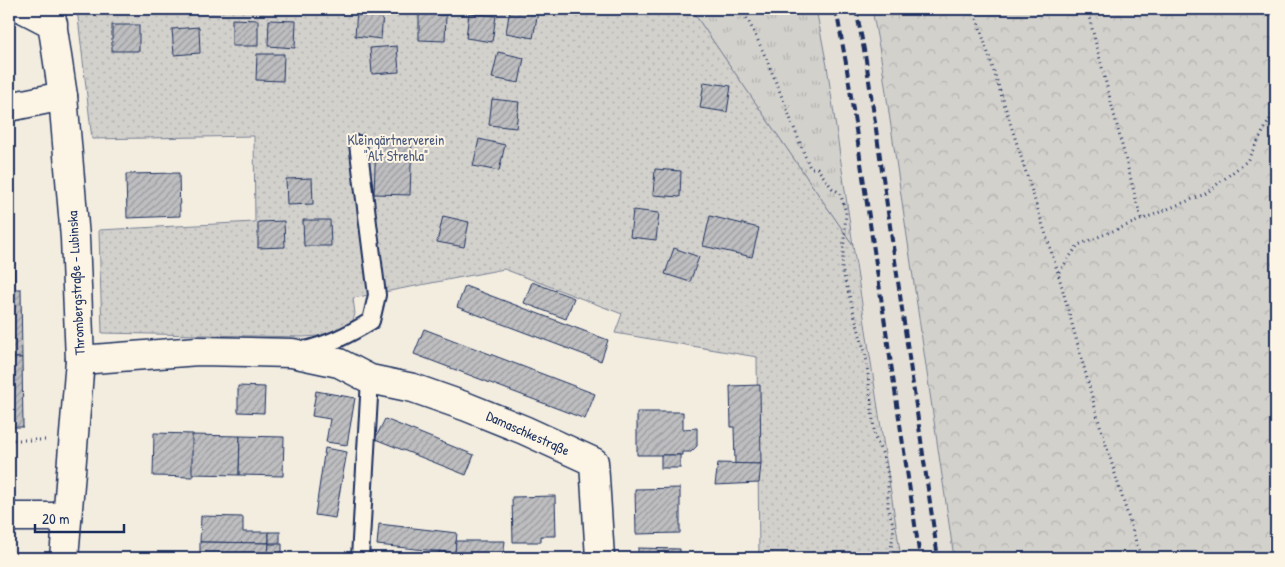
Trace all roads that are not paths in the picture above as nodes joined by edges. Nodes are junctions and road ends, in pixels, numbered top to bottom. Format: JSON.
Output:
{"nodes":[{"id":1,"x":24,"y":9,"type":"edge"},
{"id":2,"x":51,"y":17,"type":"edge"},
{"id":3,"x":63,"y":96,"type":"junction"},
{"id":4,"x":9,"y":107,"type":"edge"},
{"id":5,"x":358,"y":144,"type":"dead end"},
{"id":6,"x":292,"y":353,"type":"junction"},
{"id":7,"x":80,"y":360,"type":"junction"},
{"id":8,"x":370,"y":379,"type":"junction"},
{"id":9,"x":9,"y":517,"type":"edge"},
{"id":10,"x":58,"y":517,"type":"junction"},
{"id":11,"x":64,"y":558,"type":"edge"},
{"id":12,"x":360,"y":558,"type":"edge"},
{"id":13,"x":600,"y":558,"type":"edge"}],
"edges":[{"from":1,"to":2,"type":"street"},
{"from":2,"to":3,"type":"street","name":"Thrombergstraße - Lubinska"},
{"from":3,"to":4,"type":"street"},
{"from":3,"to":7,"type":"street","name":"Thrombergstraße - Lubinska"},
{"from":5,"to":6,"type":"lane"},
{"from":6,"to":7,"type":"street","name":"Damaschkestraße"},
{"from":6,"to":8,"type":"street","name":"Damaschkestraße"},
{"from":7,"to":10,"type":"street","name":"Thrombergstraße - Lubinska"},
{"from":8,"to":12,"type":"lane"},
{"from":8,"to":13,"type":"street","name":"Damaschkestraße"},
{"from":9,"to":10,"type":"street"},
{"from":10,"to":11,"type":"street","name":"Thrombergstraße - Lubinska"}]}
